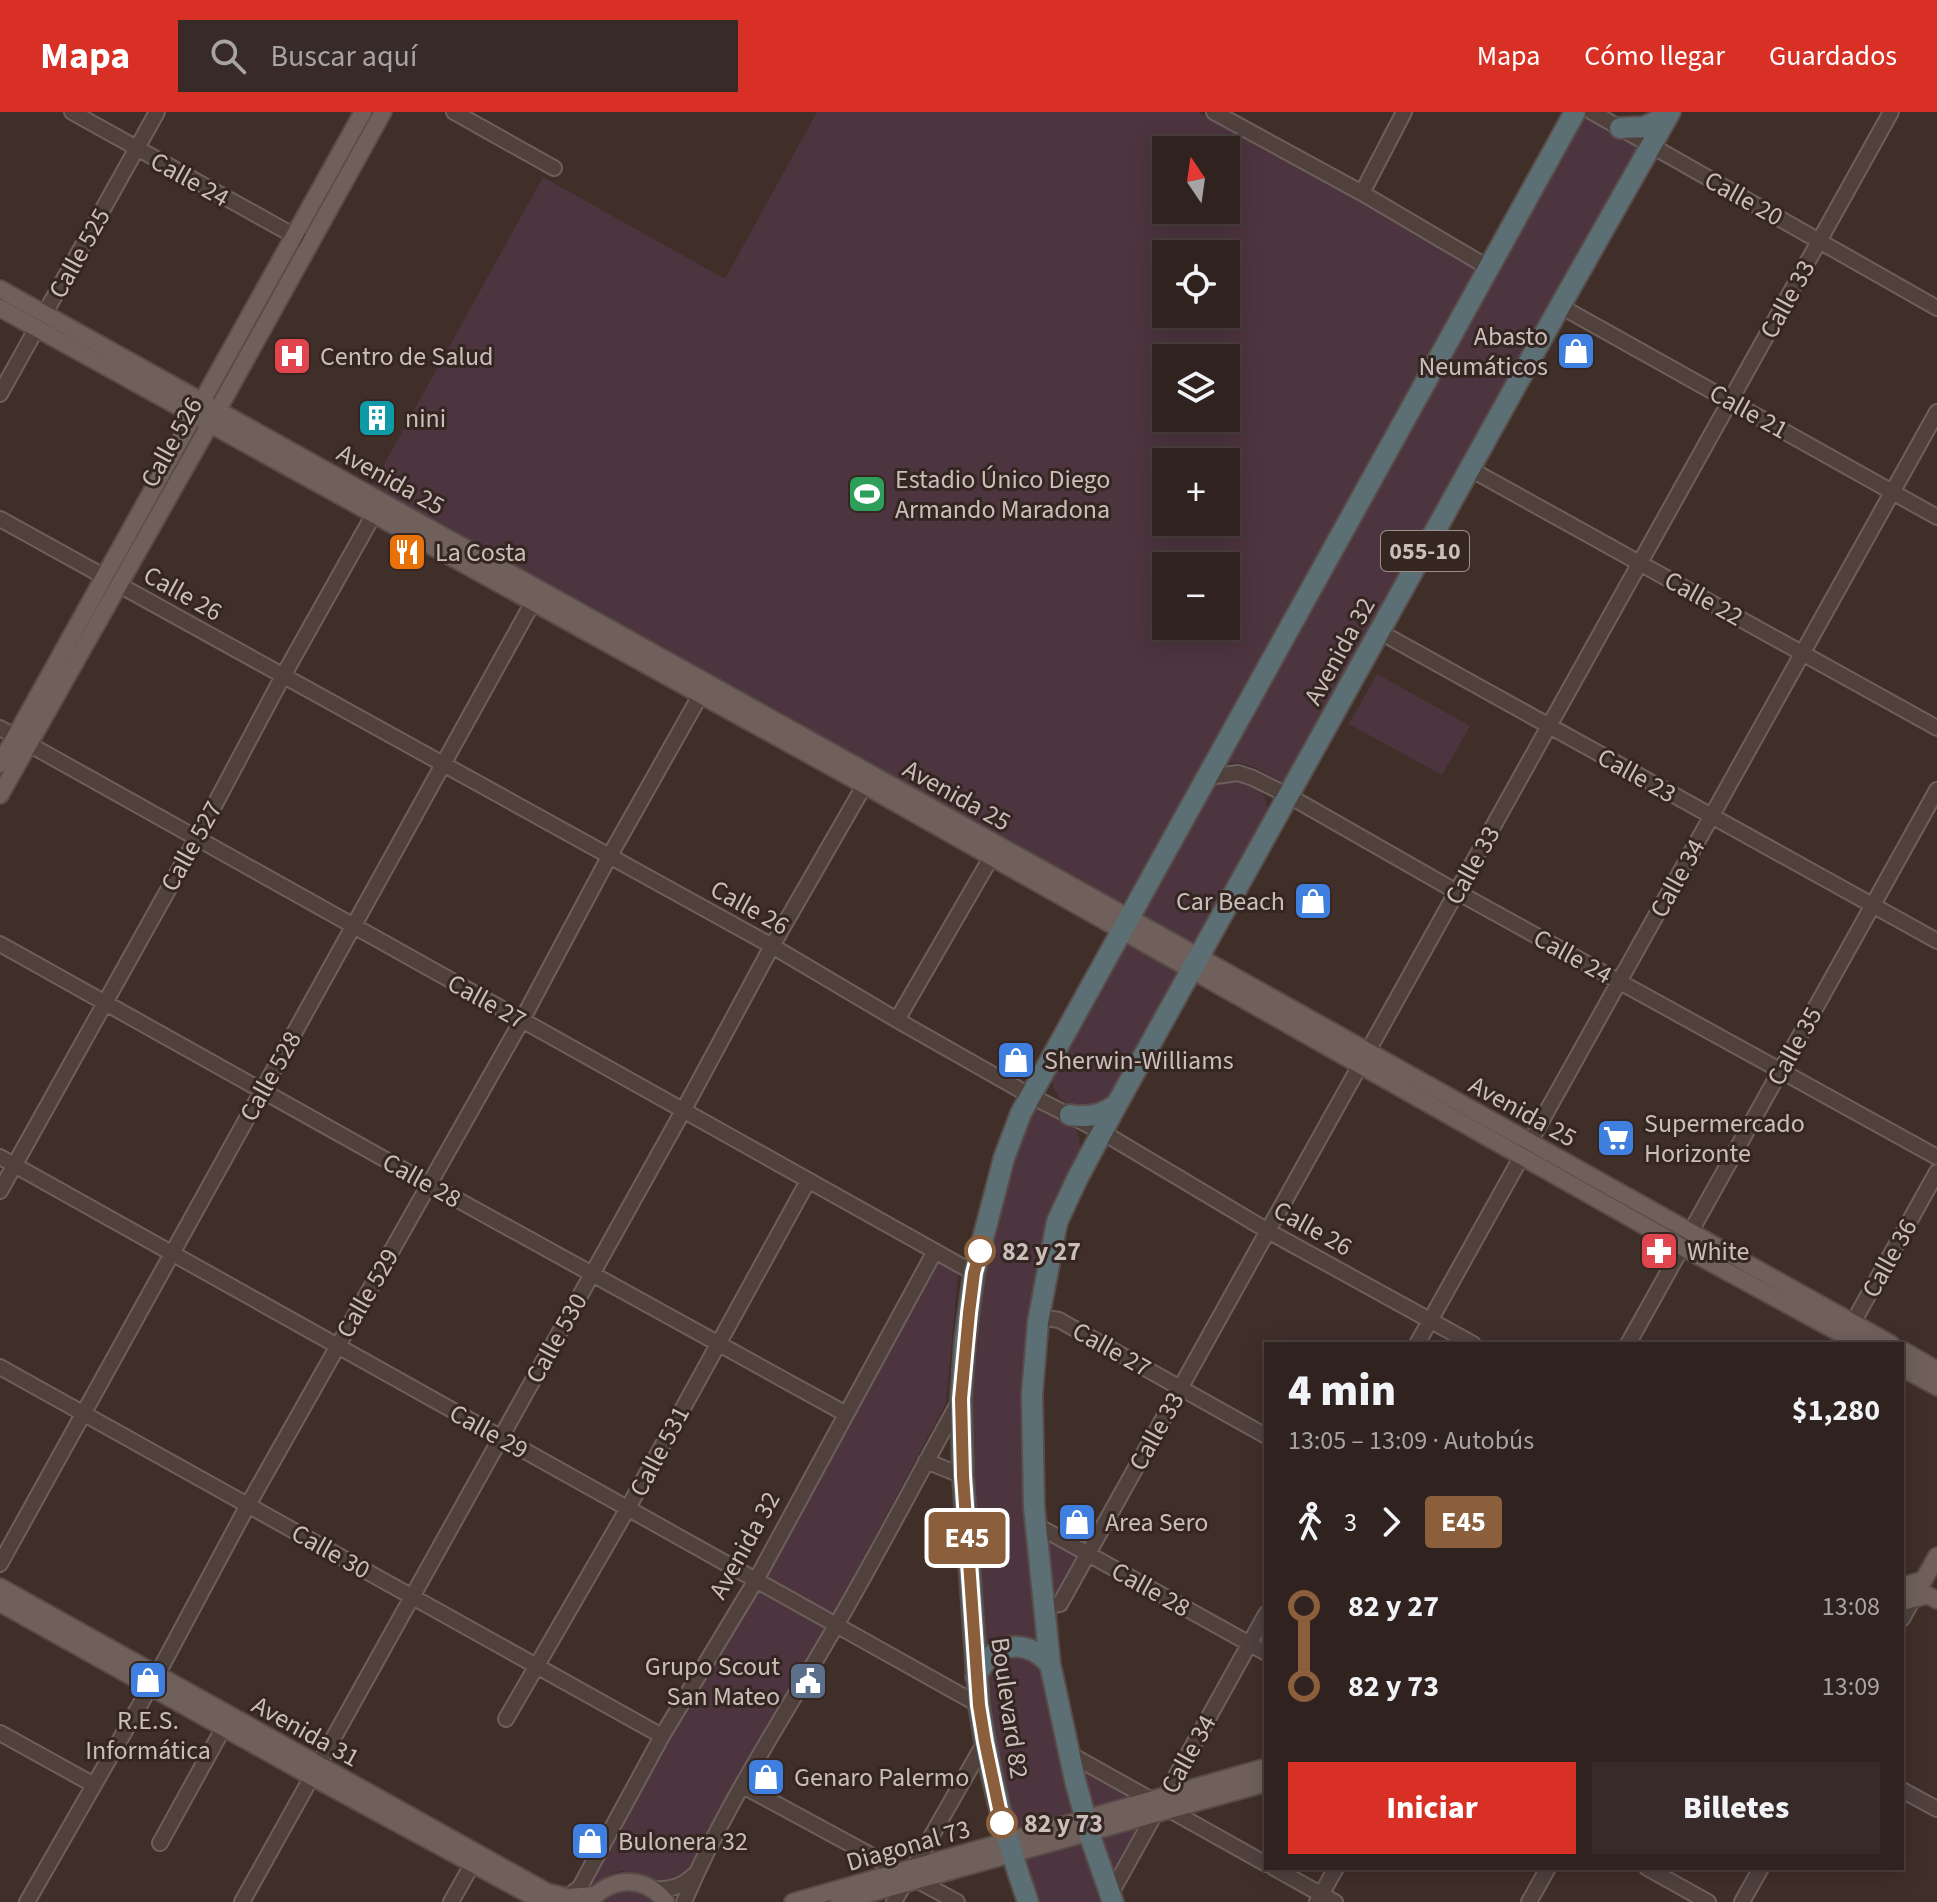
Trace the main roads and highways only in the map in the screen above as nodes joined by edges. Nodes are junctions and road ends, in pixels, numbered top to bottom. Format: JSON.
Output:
{"nodes":[{"id":1,"x":363,"y":112,"type":"edge"},
{"id":2,"x":383,"y":112,"type":"edge"},
{"id":3,"x":1575,"y":112,"type":"edge"},
{"id":4,"x":1669,"y":114,"type":"edge"},
{"id":5,"x":1620,"y":128,"type":"road end"},
{"id":6,"x":302,"y":240,"type":"junction"},
{"id":7,"x":0,"y":289,"type":"edge"},
{"id":8,"x":0,"y":308,"type":"edge"},
{"id":9,"x":41,"y":322,"type":"junction"},
{"id":10,"x":206,"y":413,"type":"junction"},
{"id":11,"x":22,"y":740,"type":"junction"},
{"id":12,"x":0,"y":764,"type":"edge"},
{"id":13,"x":0,"y":795,"type":"edge"},
{"id":14,"x":1126,"y":925,"type":"junction"},
{"id":15,"x":1197,"y":964,"type":"junction"},
{"id":16,"x":1029,"y":1095,"type":"joint"},
{"id":17,"x":1117,"y":1104,"type":"junction"},
{"id":18,"x":1070,"y":1115,"type":"road end"},
{"id":19,"x":1102,"y":1132,"type":"joint"},
{"id":20,"x":1850,"y":1337,"type":"edge"},
{"id":21,"x":1879,"y":1342,"type":"edge"},
{"id":22,"x":1904,"y":1351,"type":"edge"},
{"id":23,"x":1904,"y":1369,"type":"edge"},
{"id":24,"x":1937,"y":1370,"type":"edge"},
{"id":25,"x":1937,"y":1387,"type":"edge"},
{"id":26,"x":1937,"y":1556,"type":"edge"},
{"id":27,"x":0,"y":1587,"type":"edge"},
{"id":28,"x":1915,"y":1591,"type":"edge"},
{"id":29,"x":0,"y":1603,"type":"edge"},
{"id":30,"x":1050,"y":1664,"type":"junction"},
{"id":31,"x":976,"y":1677,"type":"junction"},
{"id":32,"x":154,"y":1680,"type":"junction"},
{"id":33,"x":1264,"y":1768,"type":"edge"},
{"id":34,"x":315,"y":1771,"type":"junction"},
{"id":35,"x":1264,"y":1783,"type":"edge"},
{"id":36,"x":1160,"y":1805,"type":"junction"},
{"id":37,"x":1088,"y":1826,"type":"junction"},
{"id":38,"x":1010,"y":1848,"type":"junction"},
{"id":39,"x":475,"y":1859,"type":"junction"},
{"id":40,"x":908,"y":1876,"type":"junction"},
{"id":41,"x":594,"y":1896,"type":"edge"},
{"id":42,"x":1111,"y":1898,"type":"edge"},
{"id":43,"x":543,"y":1902,"type":"edge"},
{"id":44,"x":666,"y":1902,"type":"edge"},
{"id":45,"x":793,"y":1902,"type":"edge"},
{"id":46,"x":839,"y":1902,"type":"edge"},
{"id":47,"x":1028,"y":1902,"type":"edge"}],
"edges":[{"from":1,"to":6,"type":"main road","name":"Calle 526"},
{"from":2,"to":6,"type":"main road","name":"Calle 526"},
{"from":3,"to":14,"type":"highway","name":"Avenida 32","number":"055-10"},
{"from":4,"to":5,"type":"highway"},
{"from":4,"to":15,"type":"highway","name":"Avenida 32","number":"055-10"},
{"from":6,"to":10,"type":"main road","name":"Calle 526"},
{"from":7,"to":9,"type":"main road","name":"Avenida 25"},
{"from":8,"to":9,"type":"main road","name":"Avenida 25"},
{"from":9,"to":10,"type":"main road","name":"Avenida 25"},
{"from":10,"to":11,"type":"main road","name":"Calle 526"},
{"from":10,"to":14,"type":"main road","name":"Avenida 25"},
{"from":11,"to":12,"type":"main road","name":"Calle 526"},
{"from":11,"to":13,"type":"main road","name":"Calle 526"},
{"from":14,"to":15,"type":"main road","name":"Avenida 25"},
{"from":14,"to":16,"type":"highway","name":"Avenida 32","number":"055-10"},
{"from":15,"to":17,"type":"highway","name":"Avenida 32","number":"055-10"},
{"from":15,"to":20,"type":"main road","name":"Avenida 25"},
{"from":16,"to":31,"type":"highway","name":"Boulevard 82","number":"055-10"},
{"from":17,"to":18,"type":"highway"},
{"from":17,"to":19,"type":"highway","name":"Avenida 32","number":"055-10"},
{"from":19,"to":30,"type":"highway","name":"Boulevard 82","number":"055-10"},
{"from":20,"to":21,"type":"main road","name":"Avenida 25"},
{"from":22,"to":24,"type":"main road"},
{"from":23,"to":25,"type":"main road"},
{"from":26,"to":28,"type":"main road"},
{"from":27,"to":32,"type":"main road","name":"Avenida 31"},
{"from":29,"to":32,"type":"main road","name":"Avenida 31"},
{"from":30,"to":31,"type":"highway"},
{"from":30,"to":37,"type":"highway","name":"Boulevard 82","number":"055-10"},
{"from":31,"to":38,"type":"highway","name":"Boulevard 82","number":"055-10"},
{"from":32,"to":34,"type":"main road","name":"Avenida 31"},
{"from":32,"to":34,"type":"main road","name":"Avenida 31"},
{"from":33,"to":36,"type":"main road","name":"Diagonal 73"},
{"from":34,"to":39,"type":"main road","name":"Avenida 31"},
{"from":35,"to":36,"type":"main road","name":"Diagonal 73"},
{"from":36,"to":37,"type":"main road","name":"Diagonal 73"},
{"from":37,"to":38,"type":"main road","name":"Diagonal 73"},
{"from":37,"to":42,"type":"highway","name":"Boulevard 82","number":"055-10"},
{"from":38,"to":40,"type":"main road","name":"Diagonal 73"},
{"from":38,"to":47,"type":"highway","name":"Boulevard 82","number":"055-10"},
{"from":39,"to":41,"type":"main road","name":"Avenida 31"},
{"from":39,"to":43,"type":"main road","name":"Avenida 31"},
{"from":40,"to":45,"type":"main road","name":"Diagonal 73"},
{"from":40,"to":46,"type":"main road","name":"Diagonal 73"},
{"from":41,"to":44,"type":"main road","name":"Avenida 31"}]}
